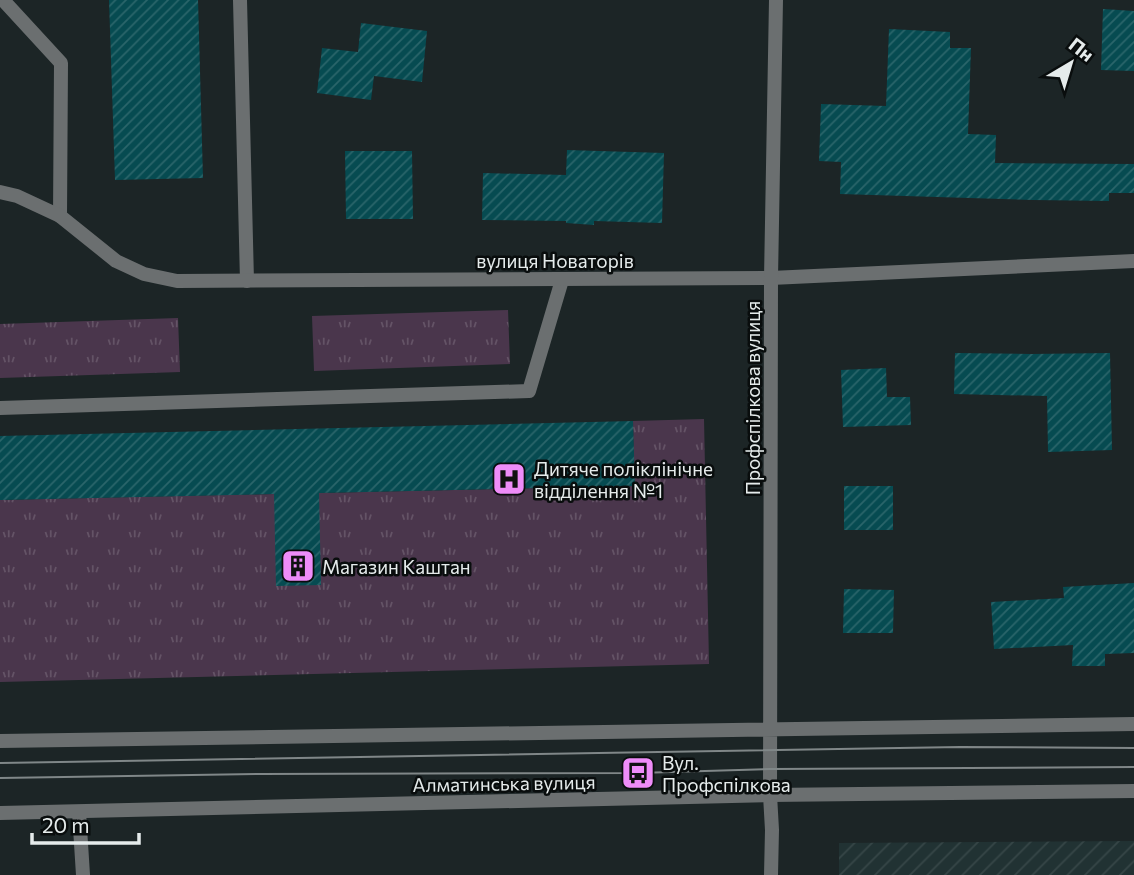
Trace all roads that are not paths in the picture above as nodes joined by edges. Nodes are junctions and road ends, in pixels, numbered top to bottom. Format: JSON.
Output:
{"nodes":[{"id":1,"x":3,"y":0,"type":"edge"},
{"id":2,"x":240,"y":0,"type":"edge"},
{"id":3,"x":776,"y":0,"type":"edge"},
{"id":4,"x":0,"y":192,"type":"edge"},
{"id":5,"x":60,"y":216,"type":"junction"},
{"id":6,"x":1134,"y":261,"type":"edge"},
{"id":7,"x":771,"y":278,"type":"junction"},
{"id":8,"x":562,"y":280,"type":"junction"},
{"id":9,"x":247,"y":281,"type":"junction"},
{"id":10,"x":0,"y":408,"type":"edge"},
{"id":11,"x":1134,"y":724,"type":"edge"},
{"id":12,"x":771,"y":729,"type":"junction"},
{"id":13,"x":0,"y":741,"type":"edge"},
{"id":14,"x":1134,"y":791,"type":"edge"},
{"id":15,"x":770,"y":795,"type":"junction"},
{"id":16,"x":79,"y":812,"type":"junction"},
{"id":17,"x":0,"y":813,"type":"edge"},
{"id":18,"x":83,"y":875,"type":"edge"},
{"id":19,"x":771,"y":875,"type":"edge"}],
"edges":[{"from":1,"to":5,"type":"street"},
{"from":2,"to":9,"type":"street"},
{"from":3,"to":7,"type":"street","name":"Профспілкова вулиця"},
{"from":4,"to":5,"type":"street","name":"вулиця Новаторів"},
{"from":5,"to":9,"type":"street","name":"вулиця Новаторів"},
{"from":6,"to":7,"type":"street","name":"вулиця Новаторів"},
{"from":7,"to":8,"type":"street","name":"вулиця Новаторів"},
{"from":7,"to":12,"type":"street","name":"Профспілкова вулиця"},
{"from":8,"to":9,"type":"street","name":"вулиця Новаторів"},
{"from":8,"to":10,"type":"street"},
{"from":11,"to":12,"type":"street"},
{"from":12,"to":13,"type":"street"},
{"from":12,"to":15,"type":"street","name":"Профспілкова вулиця"},
{"from":14,"to":15,"type":"street","name":"Алматинська вулиця"},
{"from":15,"to":16,"type":"street","name":"Алматинська вулиця"},
{"from":15,"to":19,"type":"street","name":"Профспілкова вулиця"},
{"from":16,"to":17,"type":"street","name":"Алматинська вулиця"},
{"from":16,"to":18,"type":"street"}]}
